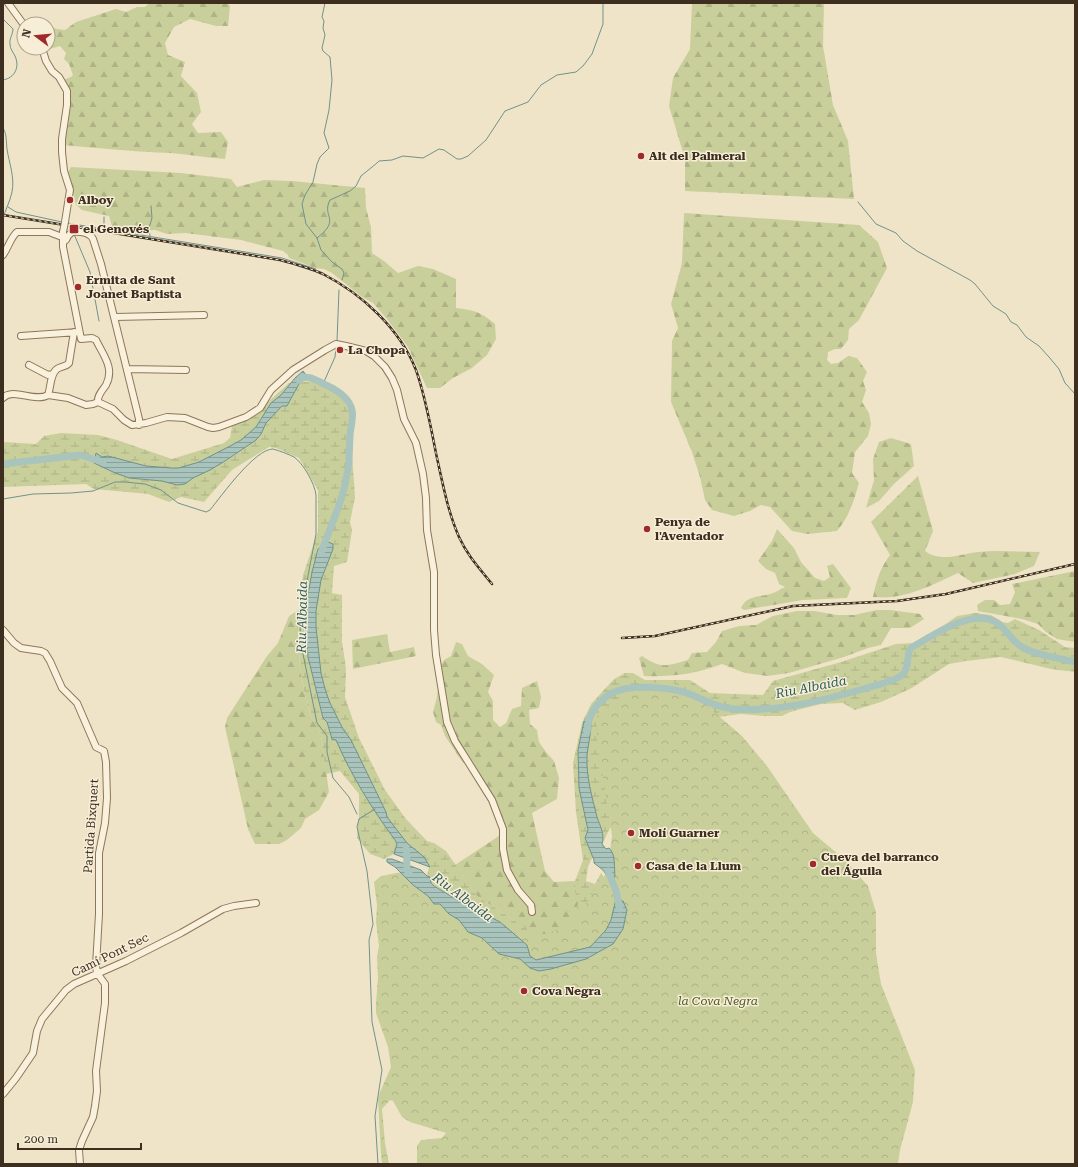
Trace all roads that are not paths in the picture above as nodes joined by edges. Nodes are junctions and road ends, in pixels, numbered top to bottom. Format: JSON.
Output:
{"nodes":[{"id":1,"x":8,"y":3,"type":"edge"},
{"id":2,"x":17,"y":16,"type":"edge"},
{"id":3,"x":45,"y":56,"type":"edge"},
{"id":4,"x":63,"y":237,"type":"junction"},
{"id":5,"x":3,"y":255,"type":"edge"},
{"id":6,"x":204,"y":315,"type":"dead end"},
{"id":7,"x":115,"y":317,"type":"junction"},
{"id":8,"x":77,"y":332,"type":"junction"},
{"id":9,"x":21,"y":336,"type":"dead end"},
{"id":10,"x":29,"y":365,"type":"dead end"},
{"id":11,"x":128,"y":369,"type":"junction"},
{"id":12,"x":186,"y":370,"type":"dead end"},
{"id":13,"x":53,"y":374,"type":"junction"},
{"id":14,"x":48,"y":395,"type":"junction"},
{"id":15,"x":3,"y":398,"type":"edge"},
{"id":16,"x":98,"y":402,"type":"junction"},
{"id":17,"x":139,"y":425,"type":"junction"},
{"id":18,"x":3,"y":630,"type":"edge"},
{"id":19,"x":256,"y":903,"type":"dead end"},
{"id":20,"x":532,"y":912,"type":"dead end"},
{"id":21,"x":97,"y":973,"type":"junction"},
{"id":22,"x":3,"y":1094,"type":"edge"},
{"id":23,"x":80,"y":1164,"type":"edge"}],
"edges":[{"from":1,"to":2,"type":"street"},
{"from":3,"to":4,"type":"street","bridge":true},
{"from":4,"to":5,"type":"street"},
{"from":4,"to":7,"type":"street"},
{"from":4,"to":8,"type":"street"},
{"from":6,"to":7,"type":"street"},
{"from":7,"to":11,"type":"street"},
{"from":8,"to":9,"type":"street"},
{"from":8,"to":13,"type":"street"},
{"from":8,"to":16,"type":"street"},
{"from":10,"to":13,"type":"street"},
{"from":11,"to":12,"type":"street"},
{"from":11,"to":17,"type":"street"},
{"from":13,"to":14,"type":"street"},
{"from":14,"to":15,"type":"street"},
{"from":14,"to":16,"type":"street"},
{"from":16,"to":17,"type":"street"},
{"from":17,"to":20,"type":"street"},
{"from":18,"to":21,"type":"street","name":"Partida Bixquert"},
{"from":19,"to":21,"type":"street","name":"Camí Pont Sec"},
{"from":21,"to":22,"type":"street","name":"Camí Pont Sec"},
{"from":21,"to":23,"type":"street"}]}
